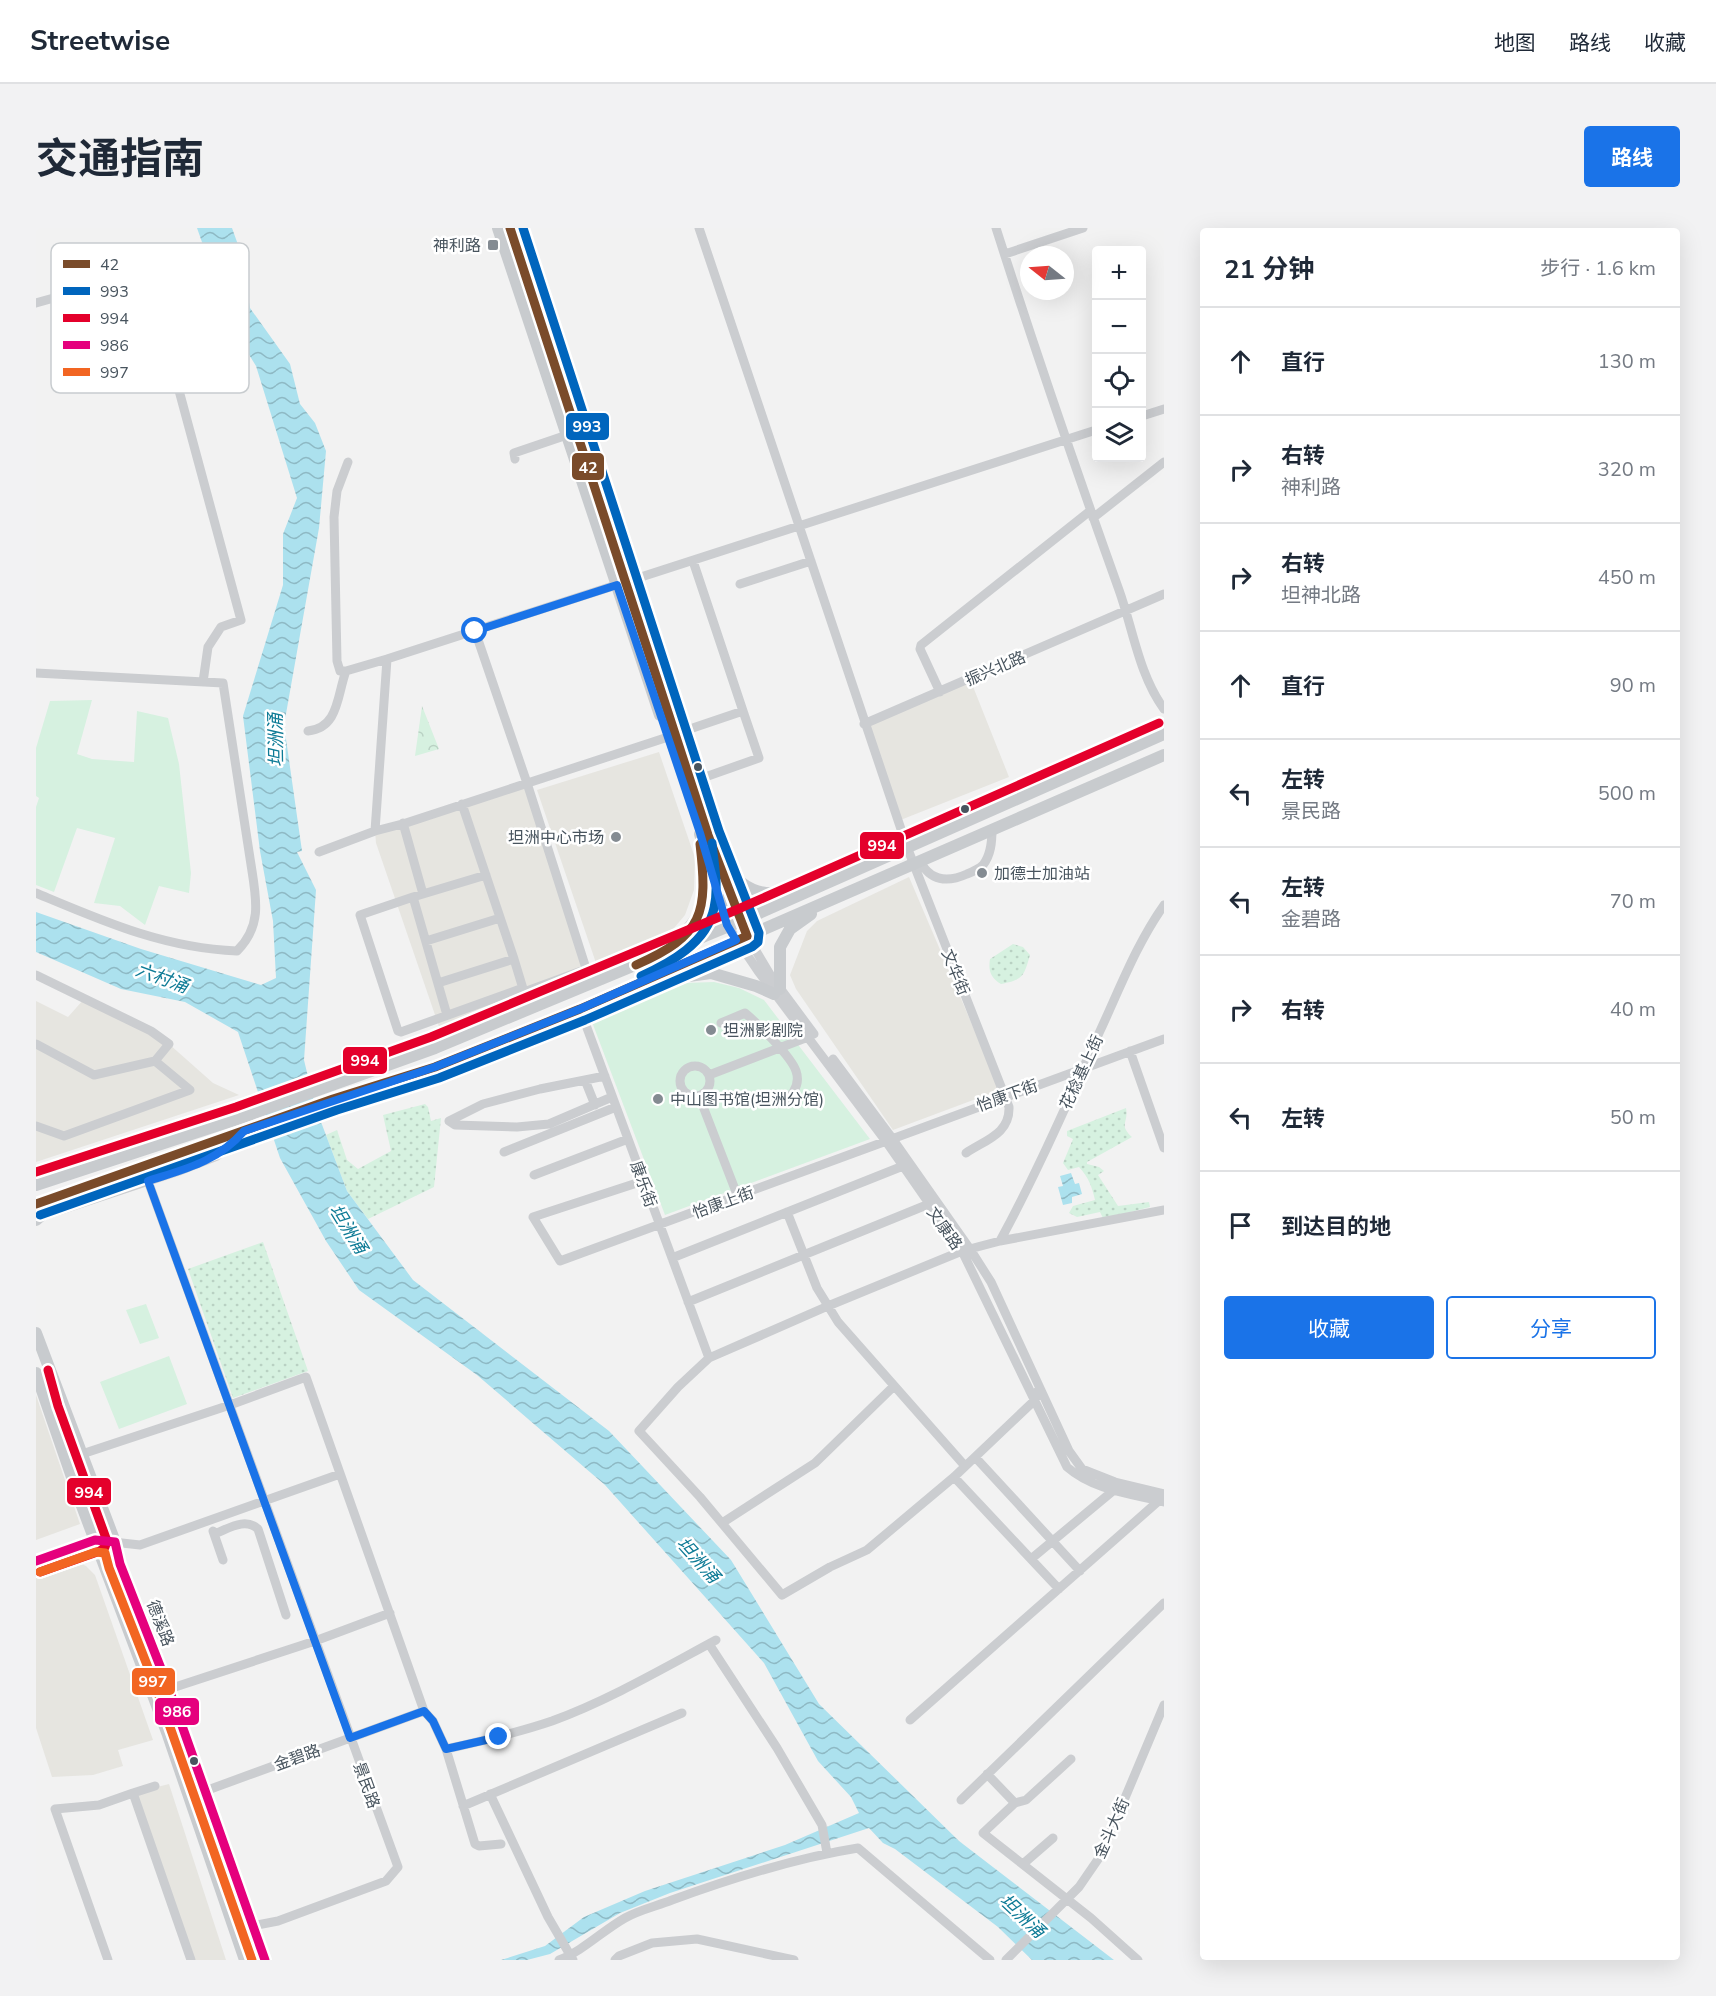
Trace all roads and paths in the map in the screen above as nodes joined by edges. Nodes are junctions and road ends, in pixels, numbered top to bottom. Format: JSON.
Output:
{"nodes":[{"id":1,"x":498,"y":228,"type":"edge"},
{"id":2,"x":510,"y":228,"type":"edge"},
{"id":3,"x":699,"y":228,"type":"edge"},
{"id":4,"x":996,"y":228,"type":"edge"},
{"id":5,"x":1083,"y":228,"type":"edge"},
{"id":6,"x":1005,"y":254,"type":"junction"},
{"id":7,"x":51,"y":299,"type":"edge"},
{"id":8,"x":36,"y":303,"type":"edge"},
{"id":9,"x":180,"y":393,"type":"edge"},
{"id":10,"x":1164,"y":409,"type":"edge"},
{"id":11,"x":1146,"y":415,"type":"edge"},
{"id":12,"x":1092,"y":431,"type":"edge"},
{"id":13,"x":567,"y":435,"type":"junction"},
{"id":14,"x":1065,"y":441,"type":"junction"},
{"id":15,"x":515,"y":459,"type":"dead end"},
{"id":16,"x":348,"y":462,"type":"dead end"},
{"id":17,"x":1164,"y":462,"type":"edge"},
{"id":18,"x":1092,"y":515,"type":"junction"},
{"id":19,"x":800,"y":527,"type":"junction"},
{"id":20,"x":693,"y":561,"type":"junction"},
{"id":21,"x":811,"y":561,"type":"junction"},
{"id":22,"x":621,"y":584,"type":"junction"},
{"id":23,"x":740,"y":584,"type":"dead end"},
{"id":24,"x":1164,"y":594,"type":"edge"},
{"id":25,"x":1126,"y":611,"type":"junction"},
{"id":26,"x":475,"y":631,"type":"junction"},
{"id":27,"x":387,"y":659,"type":"junction"},
{"id":28,"x":346,"y":671,"type":"junction"},
{"id":29,"x":36,"y":673,"type":"edge"},
{"id":30,"x":203,"y":682,"type":"junction"},
{"id":31,"x":940,"y":692,"type":"junction"},
{"id":32,"x":1164,"y":709,"type":"edge"},
{"id":33,"x":743,"y":711,"type":"junction"},
{"id":34,"x":864,"y":724,"type":"junction"},
{"id":35,"x":308,"y":731,"type":"dead end"},
{"id":36,"x":1164,"y":734,"type":"edge"},
{"id":37,"x":671,"y":736,"type":"junction"},
{"id":38,"x":1164,"y":755,"type":"edge"},
{"id":39,"x":691,"y":782,"type":"junction"},
{"id":40,"x":527,"y":783,"type":"junction"},
{"id":41,"x":462,"y":804,"type":"junction"},
{"id":42,"x":403,"y":824,"type":"junction"},
{"id":43,"x":992,"y":829,"type":"junction"},
{"id":44,"x":375,"y":831,"type":"junction"},
{"id":45,"x":704,"y":834,"type":"junction"},
{"id":46,"x":907,"y":847,"type":"junction"},
{"id":47,"x":320,"y":852,"type":"dead end"},
{"id":48,"x":916,"y":862,"type":"junction"},
{"id":49,"x":486,"y":875,"type":"junction"},
{"id":50,"x":839,"y":877,"type":"junction"},
{"id":51,"x":36,"y":893,"type":"edge"},
{"id":52,"x":418,"y":895,"type":"junction"},
{"id":53,"x":831,"y":899,"type":"junction"},
{"id":54,"x":1164,"y":905,"type":"edge"},
{"id":55,"x":500,"y":918,"type":"junction"},
{"id":56,"x":741,"y":921,"type":"junction"},
{"id":57,"x":727,"y":925,"type":"junction"},
{"id":58,"x":742,"y":938,"type":"junction"},
{"id":59,"x":426,"y":941,"type":"junction"},
{"id":60,"x":660,"y":955,"type":"junction"},
{"id":61,"x":514,"y":959,"type":"junction"},
{"id":62,"x":586,"y":969,"type":"junction"},
{"id":63,"x":36,"y":975,"type":"edge"},
{"id":64,"x":438,"y":983,"type":"junction"},
{"id":65,"x":639,"y":983,"type":"junction"},
{"id":66,"x":591,"y":984,"type":"junction"},
{"id":67,"x":523,"y":988,"type":"junction"},
{"id":68,"x":777,"y":992,"type":"junction"},
{"id":69,"x":580,"y":1009,"type":"junction"},
{"id":70,"x":447,"y":1015,"type":"junction"},
{"id":71,"x":721,"y":1023,"type":"dead end"},
{"id":72,"x":808,"y":1037,"type":"junction"},
{"id":73,"x":1164,"y":1039,"type":"edge"},
{"id":74,"x":36,"y":1044,"type":"edge"},
{"id":75,"x":779,"y":1048,"type":"junction"},
{"id":76,"x":1130,"y":1051,"type":"junction"},
{"id":77,"x":155,"y":1061,"type":"junction"},
{"id":78,"x":1084,"y":1067,"type":"junction"},
{"id":79,"x":709,"y":1075,"type":"junction"},
{"id":80,"x":605,"y":1076,"type":"junction"},
{"id":81,"x":585,"y":1080,"type":"junction"},
{"id":82,"x":699,"y":1096,"type":"junction"},
{"id":83,"x":1005,"y":1096,"type":"junction"},
{"id":84,"x":612,"y":1097,"type":"junction"},
{"id":85,"x":763,"y":1097,"type":"dead end"},
{"id":86,"x":595,"y":1105,"type":"junction"},
{"id":87,"x":616,"y":1107,"type":"junction"},
{"id":88,"x":36,"y":1126,"type":"edge"},
{"id":89,"x":244,"y":1131,"type":"junction"},
{"id":90,"x":628,"y":1139,"type":"junction"},
{"id":91,"x":888,"y":1139,"type":"junction"},
{"id":92,"x":1164,"y":1148,"type":"edge"},
{"id":93,"x":504,"y":1152,"type":"dead end"},
{"id":94,"x":966,"y":1153,"type":"dead end"},
{"id":95,"x":903,"y":1166,"type":"junction"},
{"id":96,"x":84,"y":1170,"type":"junction"},
{"id":97,"x":36,"y":1176,"type":"edge"},
{"id":98,"x":534,"y":1176,"type":"dead end"},
{"id":99,"x":148,"y":1181,"type":"junction"},
{"id":100,"x":643,"y":1181,"type":"junction"},
{"id":101,"x":36,"y":1185,"type":"edge"},
{"id":102,"x":67,"y":1193,"type":"junction"},
{"id":103,"x":738,"y":1197,"type":"junction"},
{"id":104,"x":36,"y":1204,"type":"edge"},
{"id":105,"x":929,"y":1204,"type":"junction"},
{"id":106,"x":1164,"y":1210,"type":"edge"},
{"id":107,"x":787,"y":1212,"type":"junction"},
{"id":108,"x":37,"y":1218,"type":"edge"},
{"id":109,"x":659,"y":1224,"type":"junction"},
{"id":110,"x":1000,"y":1240,"type":"junction"},
{"id":111,"x":966,"y":1250,"type":"junction"},
{"id":112,"x":804,"y":1255,"type":"junction"},
{"id":113,"x":672,"y":1258,"type":"junction"},
{"id":114,"x":688,"y":1302,"type":"junction"},
{"id":115,"x":828,"y":1306,"type":"junction"},
{"id":116,"x":36,"y":1333,"type":"edge"},
{"id":117,"x":709,"y":1358,"type":"junction"},
{"id":118,"x":36,"y":1373,"type":"edge"},
{"id":119,"x":894,"y":1386,"type":"junction"},
{"id":120,"x":1040,"y":1388,"type":"junction"},
{"id":121,"x":1035,"y":1400,"type":"junction"},
{"id":122,"x":230,"y":1405,"type":"junction"},
{"id":123,"x":82,"y":1454,"type":"junction"},
{"id":124,"x":975,"y":1457,"type":"junction"},
{"id":125,"x":965,"y":1466,"type":"junction"},
{"id":126,"x":340,"y":1474,"type":"junction"},
{"id":127,"x":954,"y":1477,"type":"junction"},
{"id":128,"x":1104,"y":1487,"type":"junction"},
{"id":129,"x":1114,"y":1490,"type":"junction"},
{"id":130,"x":1163,"y":1498,"type":"edge"},
{"id":131,"x":265,"y":1501,"type":"junction"},
{"id":132,"x":1090,"y":1510,"type":"junction"},
{"id":133,"x":209,"y":1521,"type":"junction"},
{"id":134,"x":723,"y":1523,"type":"junction"},
{"id":135,"x":214,"y":1534,"type":"junction"},
{"id":136,"x":95,"y":1540,"type":"junction"},
{"id":137,"x":1053,"y":1541,"type":"junction"},
{"id":138,"x":115,"y":1542,"type":"junction"},
{"id":139,"x":1031,"y":1559,"type":"junction"},
{"id":140,"x":36,"y":1560,"type":"edge"},
{"id":141,"x":223,"y":1560,"type":"dead end"},
{"id":142,"x":286,"y":1562,"type":"junction"},
{"id":143,"x":270,"y":1568,"type":"junction"},
{"id":144,"x":1080,"y":1571,"type":"junction"},
{"id":145,"x":1059,"y":1589,"type":"junction"},
{"id":146,"x":1164,"y":1603,"type":"edge"},
{"id":147,"x":390,"y":1613,"type":"junction"},
{"id":148,"x":286,"y":1615,"type":"dead end"},
{"id":149,"x":315,"y":1641,"type":"junction"},
{"id":150,"x":169,"y":1689,"type":"junction"},
{"id":151,"x":1164,"y":1705,"type":"edge"},
{"id":152,"x":424,"y":1711,"type":"junction"},
{"id":153,"x":682,"y":1713,"type":"dead end"},
{"id":154,"x":910,"y":1720,"type":"dead end"},
{"id":155,"x":350,"y":1738,"type":"junction"},
{"id":156,"x":446,"y":1749,"type":"junction"},
{"id":157,"x":1071,"y":1759,"type":"dead end"},
{"id":158,"x":987,"y":1774,"type":"junction"},
{"id":159,"x":155,"y":1786,"type":"dead end"},
{"id":160,"x":205,"y":1791,"type":"junction"},
{"id":161,"x":133,"y":1793,"type":"junction"},
{"id":162,"x":490,"y":1794,"type":"junction"},
{"id":163,"x":961,"y":1800,"type":"dead end"},
{"id":164,"x":1015,"y":1803,"type":"junction"},
{"id":165,"x":463,"y":1806,"type":"junction"},
{"id":166,"x":1053,"y":1838,"type":"dead end"},
{"id":167,"x":501,"y":1844,"type":"dead end"},
{"id":168,"x":827,"y":1853,"type":"junction"},
{"id":169,"x":1023,"y":1864,"type":"junction"},
{"id":170,"x":1067,"y":1898,"type":"junction"},
{"id":171,"x":252,"y":1926,"type":"junction"},
{"id":172,"x":572,"y":1958,"type":"edge"},
{"id":173,"x":987,"y":1959,"type":"edge"},
{"id":174,"x":108,"y":1960,"type":"edge"},
{"id":175,"x":191,"y":1960,"type":"edge"},
{"id":176,"x":244,"y":1960,"type":"edge"},
{"id":177,"x":265,"y":1960,"type":"edge"},
{"id":178,"x":559,"y":1960,"type":"edge"},
{"id":179,"x":615,"y":1960,"type":"edge"},
{"id":180,"x":794,"y":1960,"type":"edge"},
{"id":181,"x":1006,"y":1960,"type":"edge"},
{"id":182,"x":1138,"y":1960,"type":"edge"}],
"edges":[{"from":1,"to":13,"type":"main road"},
{"from":2,"to":22,"type":"main road"},
{"from":3,"to":19,"type":"street","name":"文华街"},
{"from":4,"to":6,"type":"street"},
{"from":5,"to":6,"type":"street"},
{"from":6,"to":14,"type":"street"},
{"from":7,"to":8,"type":"street"},
{"from":9,"to":30,"type":"street"},
{"from":10,"to":11,"type":"street"},
{"from":12,"to":14,"type":"street"},
{"from":13,"to":15,"type":"street"},
{"from":13,"to":22,"type":"main road"},
{"from":14,"to":18,"type":"street"},
{"from":14,"to":19,"type":"street"},
{"from":16,"to":28,"type":"street"},
{"from":17,"to":18,"type":"street"},
{"from":18,"to":25,"type":"street"},
{"from":18,"to":31,"type":"street"},
{"from":19,"to":20,"type":"street"},
{"from":19,"to":21,"type":"street","name":"文华街"},
{"from":20,"to":22,"type":"street"},
{"from":20,"to":33,"type":"street"},
{"from":21,"to":23,"type":"street"},
{"from":21,"to":34,"type":"street","name":"文华街"},
{"from":22,"to":26,"type":"street"},
{"from":22,"to":37,"type":"main road"},
{"from":24,"to":25,"type":"street","name":"振兴北路"},
{"from":25,"to":31,"type":"street","name":"振兴北路"},
{"from":25,"to":32,"type":"street"},
{"from":26,"to":27,"type":"street"},
{"from":26,"to":40,"type":"street"},
{"from":27,"to":28,"type":"street"},
{"from":27,"to":44,"type":"street"},
{"from":28,"to":35,"type":"street"},
{"from":29,"to":30,"type":"street"},
{"from":30,"to":51,"type":"street"},
{"from":31,"to":34,"type":"street","name":"振兴北路"},
{"from":33,"to":37,"type":"street"},
{"from":33,"to":39,"type":"street"},
{"from":34,"to":46,"type":"street","name":"文华街"},
{"from":36,"to":46,"type":"main road"},
{"from":37,"to":39,"type":"main road"},
{"from":37,"to":40,"type":"street"},
{"from":37,"to":45,"type":"main road"},
{"from":38,"to":43,"type":"main road"},
{"from":39,"to":45,"type":"main road"},
{"from":40,"to":41,"type":"street"},
{"from":40,"to":62,"type":"street"},
{"from":41,"to":42,"type":"street"},
{"from":41,"to":49,"type":"street"},
{"from":42,"to":44,"type":"street"},
{"from":42,"to":52,"type":"street"},
{"from":43,"to":48,"type":"main road"},
{"from":43,"to":48,"type":"street"},
{"from":44,"to":47,"type":"street"},
{"from":45,"to":50,"type":"main road"},
{"from":45,"to":56,"type":"main road"},
{"from":45,"to":57,"type":"main road"},
{"from":45,"to":60,"type":"main road"},
{"from":46,"to":48,"type":"street","name":"文华街"},
{"from":46,"to":50,"type":"main road"},
{"from":48,"to":53,"type":"main road"},
{"from":48,"to":83,"type":"street","name":"文华街"},
{"from":49,"to":52,"type":"street"},
{"from":49,"to":55,"type":"street"},
{"from":50,"to":56,"type":"main road"},
{"from":52,"to":59,"type":"street"},
{"from":52,"to":70,"type":"street"},
{"from":53,"to":58,"type":"main road"},
{"from":53,"to":68,"type":"main road"},
{"from":54,"to":78,"type":"street","name":"花稔基上街"},
{"from":55,"to":59,"type":"street"},
{"from":55,"to":61,"type":"street"},
{"from":56,"to":57,"type":"main road"},
{"from":56,"to":58,"type":"main road"},
{"from":57,"to":58,"type":"street"},
{"from":57,"to":60,"type":"main road"},
{"from":58,"to":65,"type":"main road"},
{"from":58,"to":68,"type":"street"},
{"from":59,"to":64,"type":"street"},
{"from":60,"to":66,"type":"main road"},
{"from":61,"to":64,"type":"street"},
{"from":61,"to":67,"type":"street"},
{"from":62,"to":66,"type":"street"},
{"from":62,"to":67,"type":"street"},
{"from":63,"to":77,"type":"street"},
{"from":64,"to":70,"type":"street"},
{"from":65,"to":68,"type":"main road"},
{"from":65,"to":69,"type":"main road"},
{"from":66,"to":96,"type":"main road"},
{"from":67,"to":70,"type":"street"},
{"from":68,"to":72,"type":"street","name":"文康路"},
{"from":68,"to":91,"type":"street"},
{"from":69,"to":80,"type":"street","name":"康乐街"},
{"from":69,"to":89,"type":"main road"},
{"from":71,"to":75,"type":"street"},
{"from":72,"to":75,"type":"street"},
{"from":72,"to":91,"type":"street","name":"文康路"},
{"from":73,"to":76,"type":"street","name":"怡康下街"},
{"from":74,"to":77,"type":"street"},
{"from":75,"to":79,"type":"street"},
{"from":75,"to":85,"type":"street"},
{"from":76,"to":78,"type":"street","name":"怡康下街"},
{"from":76,"to":92,"type":"street"},
{"from":77,"to":88,"type":"street"},
{"from":78,"to":83,"type":"street","name":"怡康下街"},
{"from":78,"to":110,"type":"street","name":"花稔基上街"},
{"from":79,"to":82,"type":"street"},
{"from":79,"to":82,"type":"street"},
{"from":80,"to":81,"type":"street"},
{"from":80,"to":84,"type":"street","name":"康乐街"},
{"from":81,"to":86,"type":"street"},
{"from":81,"to":86,"type":"street"},
{"from":82,"to":103,"type":"street"},
{"from":83,"to":91,"type":"street","name":"怡康下街"},
{"from":83,"to":94,"type":"street"},
{"from":84,"to":86,"type":"street"},
{"from":84,"to":87,"type":"street","name":"康乐街"},
{"from":87,"to":90,"type":"street","name":"康乐街"},
{"from":87,"to":93,"type":"street"},
{"from":89,"to":99,"type":"street"},
{"from":89,"to":102,"type":"main road"},
{"from":90,"to":98,"type":"street"},
{"from":90,"to":100,"type":"street","name":"康乐街"},
{"from":91,"to":95,"type":"street","name":"文康路"},
{"from":91,"to":103,"type":"street","name":"怡康上街"},
{"from":91,"to":111,"type":"street"},
{"from":95,"to":105,"type":"street","name":"文康路"},
{"from":95,"to":107,"type":"street"},
{"from":96,"to":97,"type":"main road"},
{"from":96,"to":101,"type":"main road"},
{"from":99,"to":108,"type":"street"},
{"from":99,"to":122,"type":"street","name":"景民路"},
{"from":100,"to":109,"type":"street","name":"康乐街"},
{"from":100,"to":109,"type":"street","name":"怡康上街"},
{"from":102,"to":104,"type":"main road"},
{"from":102,"to":108,"type":"main road"},
{"from":103,"to":109,"type":"street","name":"怡康上街"},
{"from":105,"to":111,"type":"street","name":"文康路"},
{"from":105,"to":112,"type":"street"},
{"from":106,"to":110,"type":"street"},
{"from":107,"to":112,"type":"street"},
{"from":107,"to":113,"type":"street"},
{"from":109,"to":113,"type":"street","name":"康乐街"},
{"from":110,"to":111,"type":"street"},
{"from":111,"to":115,"type":"street"},
{"from":111,"to":120,"type":"street"},
{"from":111,"to":121,"type":"street","name":"文康路"},
{"from":112,"to":114,"type":"street"},
{"from":112,"to":115,"type":"street"},
{"from":113,"to":114,"type":"street","name":"康乐街"},
{"from":114,"to":117,"type":"street","name":"康乐街"},
{"from":115,"to":117,"type":"street"},
{"from":115,"to":119,"type":"street"},
{"from":116,"to":123,"type":"main road","name":"德溪路"},
{"from":117,"to":134,"type":"street"},
{"from":118,"to":136,"type":"main road","name":"德溪路"},
{"from":119,"to":125,"type":"street"},
{"from":119,"to":134,"type":"street"},
{"from":120,"to":121,"type":"street"},
{"from":120,"to":130,"type":"street"},
{"from":121,"to":124,"type":"street"},
{"from":121,"to":128,"type":"street","name":"文康路"},
{"from":122,"to":123,"type":"street"},
{"from":122,"to":126,"type":"street"},
{"from":122,"to":131,"type":"street","name":"景民路"},
{"from":123,"to":138,"type":"main road","name":"德溪路"},
{"from":124,"to":125,"type":"street"},
{"from":124,"to":137,"type":"street"},
{"from":125,"to":127,"type":"street"},
{"from":126,"to":131,"type":"street"},
{"from":126,"to":147,"type":"street"},
{"from":127,"to":134,"type":"street"},
{"from":127,"to":139,"type":"street"},
{"from":128,"to":129,"type":"street","name":"文康路"},
{"from":128,"to":132,"type":"street"},
{"from":129,"to":130,"type":"street","name":"文康路"},
{"from":129,"to":132,"type":"street"},
{"from":130,"to":144,"type":"street"},
{"from":131,"to":133,"type":"street"},
{"from":131,"to":142,"type":"street","name":"景民路"},
{"from":132,"to":137,"type":"street"},
{"from":133,"to":135,"type":"street"},
{"from":133,"to":138,"type":"street"},
{"from":135,"to":141,"type":"street"},
{"from":135,"to":143,"type":"street"},
{"from":136,"to":138,"type":"street"},
{"from":136,"to":140,"type":"street"},
{"from":136,"to":176,"type":"main road","name":"德溪路"},
{"from":137,"to":139,"type":"street"},
{"from":137,"to":144,"type":"street"},
{"from":138,"to":150,"type":"main road","name":"德溪路"},
{"from":139,"to":145,"type":"street"},
{"from":142,"to":143,"type":"street"},
{"from":142,"to":149,"type":"street","name":"景民路"},
{"from":143,"to":148,"type":"street"},
{"from":144,"to":145,"type":"street"},
{"from":145,"to":154,"type":"street"},
{"from":146,"to":158,"type":"street"},
{"from":147,"to":149,"type":"street"},
{"from":147,"to":152,"type":"street"},
{"from":149,"to":150,"type":"street"},
{"from":149,"to":155,"type":"street","name":"景民路"},
{"from":150,"to":160,"type":"main road","name":"德溪路"},
{"from":151,"to":170,"type":"street","name":"金斗大街"},
{"from":152,"to":155,"type":"street","name":"金碧路"},
{"from":152,"to":156,"type":"street"},
{"from":153,"to":162,"type":"street"},
{"from":155,"to":160,"type":"street","name":"金碧路"},
{"from":155,"to":171,"type":"street","name":"景民路"},
{"from":156,"to":165,"type":"street"},
{"from":156,"to":168,"type":"street"},
{"from":157,"to":164,"type":"street"},
{"from":158,"to":163,"type":"street"},
{"from":158,"to":164,"type":"street"},
{"from":159,"to":161,"type":"street"},
{"from":160,"to":171,"type":"main road","name":"德溪路"},
{"from":161,"to":174,"type":"street"},
{"from":161,"to":175,"type":"street"},
{"from":162,"to":165,"type":"street"},
{"from":162,"to":172,"type":"street"},
{"from":164,"to":169,"type":"street"},
{"from":165,"to":167,"type":"street"},
{"from":166,"to":169,"type":"street"},
{"from":168,"to":172,"type":"street"},
{"from":168,"to":173,"type":"street"},
{"from":169,"to":170,"type":"street"},
{"from":170,"to":181,"type":"street","name":"金斗大街"},
{"from":170,"to":182,"type":"street"},
{"from":171,"to":177,"type":"main road","name":"德溪路"},
{"from":172,"to":178,"type":"street"},
{"from":179,"to":180,"type":"street"}]}
